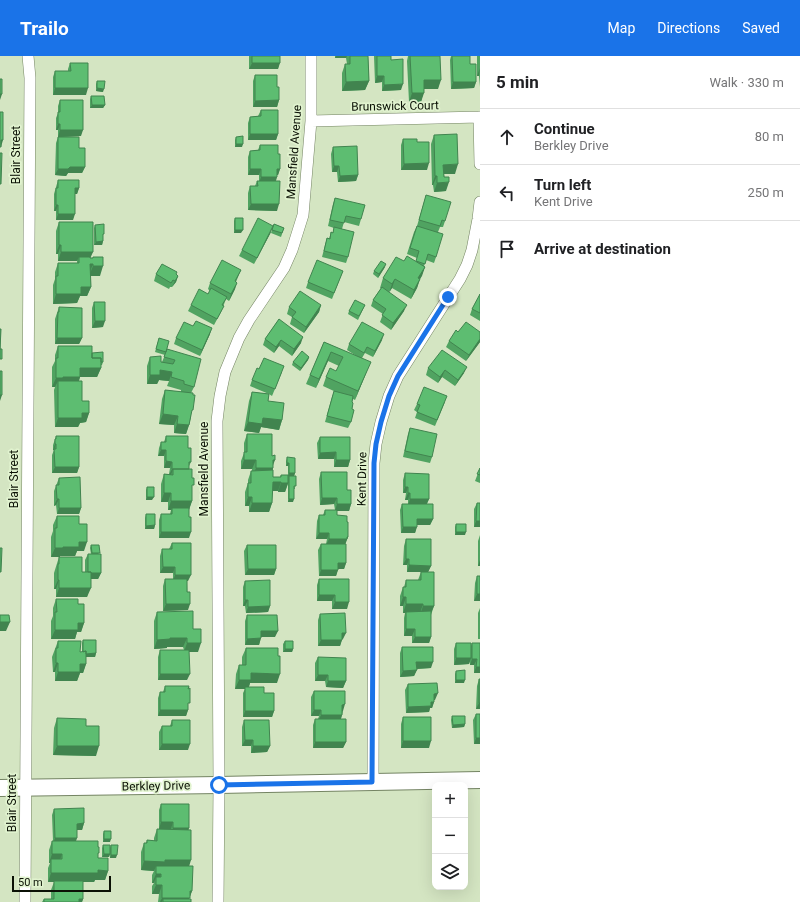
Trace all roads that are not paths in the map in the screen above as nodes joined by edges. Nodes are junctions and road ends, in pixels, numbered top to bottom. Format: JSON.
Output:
{"nodes":[{"id":1,"x":28,"y":56,"type":"edge"},
{"id":2,"x":311,"y":56,"type":"edge"},
{"id":3,"x":479,"y":117,"type":"edge"},
{"id":4,"x":311,"y":121,"type":"junction"},
{"id":5,"x":480,"y":164,"type":"edge"},
{"id":6,"x":480,"y":202,"type":"edge"},
{"id":7,"x":480,"y":780,"type":"edge"},
{"id":8,"x":372,"y":782,"type":"junction"},
{"id":9,"x":219,"y":785,"type":"junction"},
{"id":10,"x":0,"y":788,"type":"edge"},
{"id":11,"x":26,"y":788,"type":"junction"},
{"id":12,"x":25,"y":902,"type":"edge"},
{"id":13,"x":218,"y":902,"type":"edge"}],
"edges":[{"from":1,"to":11,"type":"street","name":"Blair Street"},
{"from":2,"to":4,"type":"street","name":"Mansfield Avenue"},
{"from":3,"to":4,"type":"street","name":"Brunswick Court"},
{"from":3,"to":5,"type":"street"},
{"from":4,"to":9,"type":"street","name":"Mansfield Avenue"},
{"from":6,"to":8,"type":"street","name":"Kent Drive"},
{"from":7,"to":8,"type":"street","name":"Berkley Drive"},
{"from":8,"to":9,"type":"street","name":"Berkley Drive"},
{"from":9,"to":11,"type":"street","name":"Berkley Drive"},
{"from":9,"to":13,"type":"street","name":"Mansfield Avenue"},
{"from":10,"to":11,"type":"street","name":"Berkley Drive"},
{"from":11,"to":12,"type":"street","name":"Blair Street"}]}
